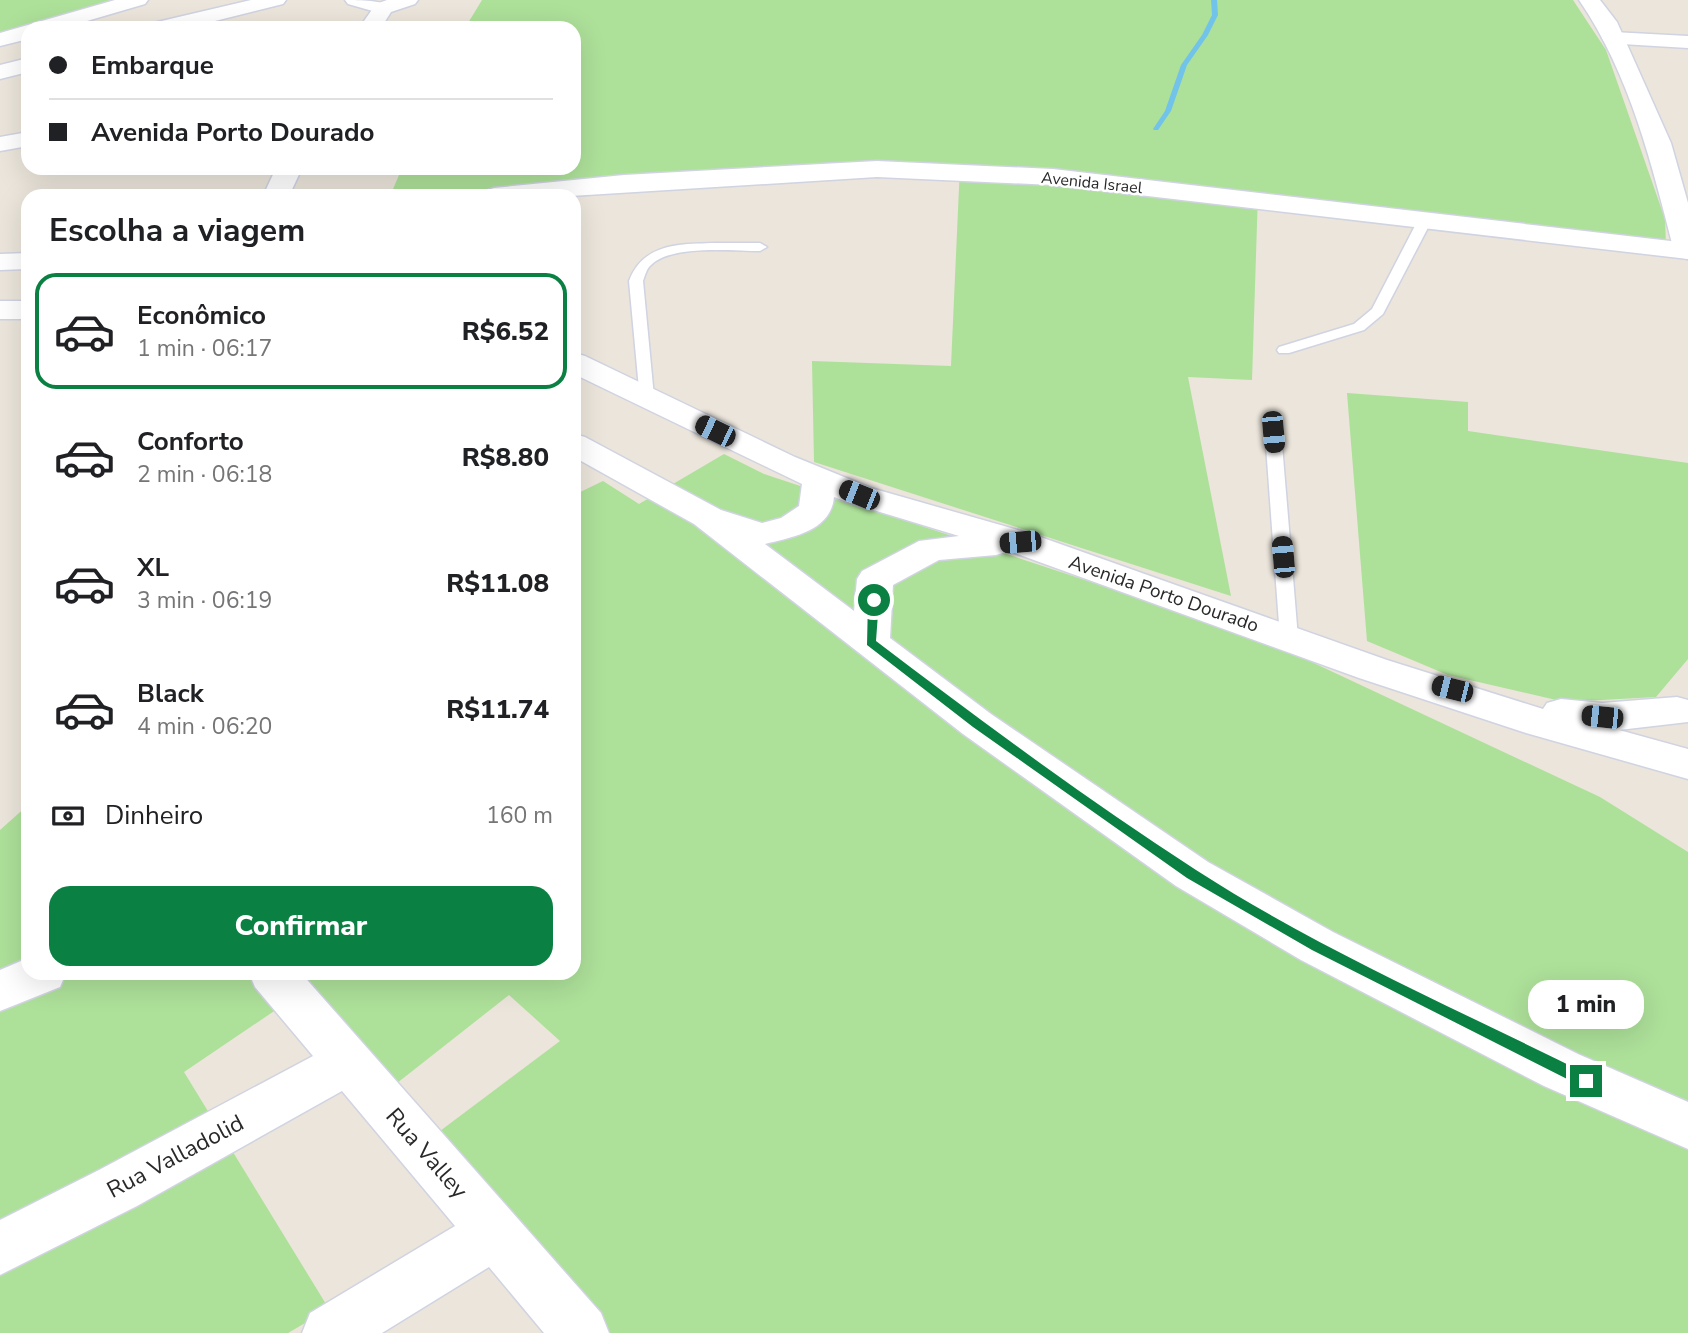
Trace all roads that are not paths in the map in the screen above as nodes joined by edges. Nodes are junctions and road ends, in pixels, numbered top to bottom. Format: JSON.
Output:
{"nodes":[{"id":1,"x":138,"y":0,"type":"edge"},
{"id":2,"x":276,"y":0,"type":"edge"},
{"id":3,"x":355,"y":0,"type":"edge"},
{"id":4,"x":408,"y":0,"type":"edge"},
{"id":5,"x":1589,"y":0,"type":"edge"},
{"id":6,"x":383,"y":8,"type":"junction"},
{"id":7,"x":64,"y":21,"type":"edge"},
{"id":8,"x":199,"y":21,"type":"edge"},
{"id":9,"x":375,"y":21,"type":"edge"},
{"id":10,"x":21,"y":34,"type":"edge"},
{"id":11,"x":1613,"y":38,"type":"junction"},
{"id":12,"x":0,"y":40,"type":"edge"},
{"id":13,"x":1688,"y":42,"type":"edge"},
{"id":14,"x":21,"y":67,"type":"edge"},
{"id":15,"x":0,"y":72,"type":"edge"},
{"id":16,"x":21,"y":140,"type":"edge"},
{"id":17,"x":0,"y":144,"type":"edge"},
{"id":18,"x":564,"y":189,"type":"edge"},
{"id":19,"x":1424,"y":220,"type":"junction"},
{"id":20,"x":760,"y":247,"type":"dead end"},
{"id":21,"x":1688,"y":251,"type":"edge"},
{"id":22,"x":21,"y":259,"type":"edge"},
{"id":23,"x":0,"y":261,"type":"edge"},
{"id":24,"x":0,"y":310,"type":"edge"},
{"id":25,"x":21,"y":310,"type":"edge"},
{"id":26,"x":1284,"y":350,"type":"dead end"},
{"id":27,"x":581,"y":365,"type":"edge"},
{"id":28,"x":646,"y":397,"type":"junction"},
{"id":29,"x":1273,"y":432,"type":"dead end"},
{"id":30,"x":581,"y":448,"type":"edge"},
{"id":31,"x":819,"y":479,"type":"junction"},
{"id":32,"x":706,"y":516,"type":"junction"},
{"id":33,"x":1020,"y":542,"type":"junction"},
{"id":34,"x":1289,"y":638,"type":"junction"},
{"id":35,"x":871,"y":642,"type":"junction"},
{"id":36,"x":1373,"y":669,"type":"junction"},
{"id":37,"x":1683,"y":703,"type":"edge"},
{"id":38,"x":1676,"y":761,"type":"edge"},
{"id":39,"x":26,"y":980,"type":"edge"},
{"id":40,"x":278,"y":980,"type":"edge"},
{"id":41,"x":0,"y":991,"type":"edge"},
{"id":42,"x":349,"y":1062,"type":"junction"},
{"id":43,"x":1688,"y":1126,"type":"edge"},
{"id":44,"x":496,"y":1232,"type":"junction"},
{"id":45,"x":0,"y":1248,"type":"edge"},
{"id":46,"x":330,"y":1333,"type":"edge"},
{"id":47,"x":581,"y":1333,"type":"edge"}],
"edges":[{"from":1,"to":7,"type":"street"},
{"from":2,"to":8,"type":"street"},
{"from":3,"to":6,"type":"street"},
{"from":4,"to":6,"type":"street"},
{"from":5,"to":11,"type":"street"},
{"from":6,"to":9,"type":"street"},
{"from":10,"to":12,"type":"street"},
{"from":11,"to":13,"type":"street"},
{"from":11,"to":21,"type":"street"},
{"from":14,"to":15,"type":"street"},
{"from":16,"to":17,"type":"street"},
{"from":18,"to":19,"type":"street","name":"Avenida Israel"},
{"from":19,"to":21,"type":"street","name":"Avenida Israel"},
{"from":19,"to":26,"type":"lane"},
{"from":20,"to":28,"type":"lane"},
{"from":22,"to":23,"type":"street"},
{"from":24,"to":25,"type":"street"},
{"from":27,"to":28,"type":"street","name":"Avenida Porto Dourado"},
{"from":28,"to":31,"type":"street","name":"Avenida Porto Dourado"},
{"from":29,"to":34,"type":"lane"},
{"from":30,"to":32,"type":"street"},
{"from":31,"to":32,"type":"street"},
{"from":31,"to":33,"type":"street","name":"Avenida Porto Dourado"},
{"from":32,"to":35,"type":"street"},
{"from":33,"to":34,"type":"street","name":"Avenida Porto Dourado"},
{"from":33,"to":35,"type":"street"},
{"from":34,"to":36,"type":"street","name":"Avenida Porto Dourado"},
{"from":35,"to":43,"type":"street"},
{"from":36,"to":37,"type":"street"},
{"from":36,"to":38,"type":"street","name":"Avenida Porto Dourado"},
{"from":37,"to":38,"type":"street"},
{"from":39,"to":41,"type":"street"},
{"from":40,"to":42,"type":"street","name":"Rua Valley"},
{"from":42,"to":44,"type":"street","name":"Rua Valley"},
{"from":42,"to":45,"type":"street","name":"Rua Valladolid"},
{"from":44,"to":46,"type":"street"},
{"from":44,"to":47,"type":"street","name":"Rua Valley"}]}
